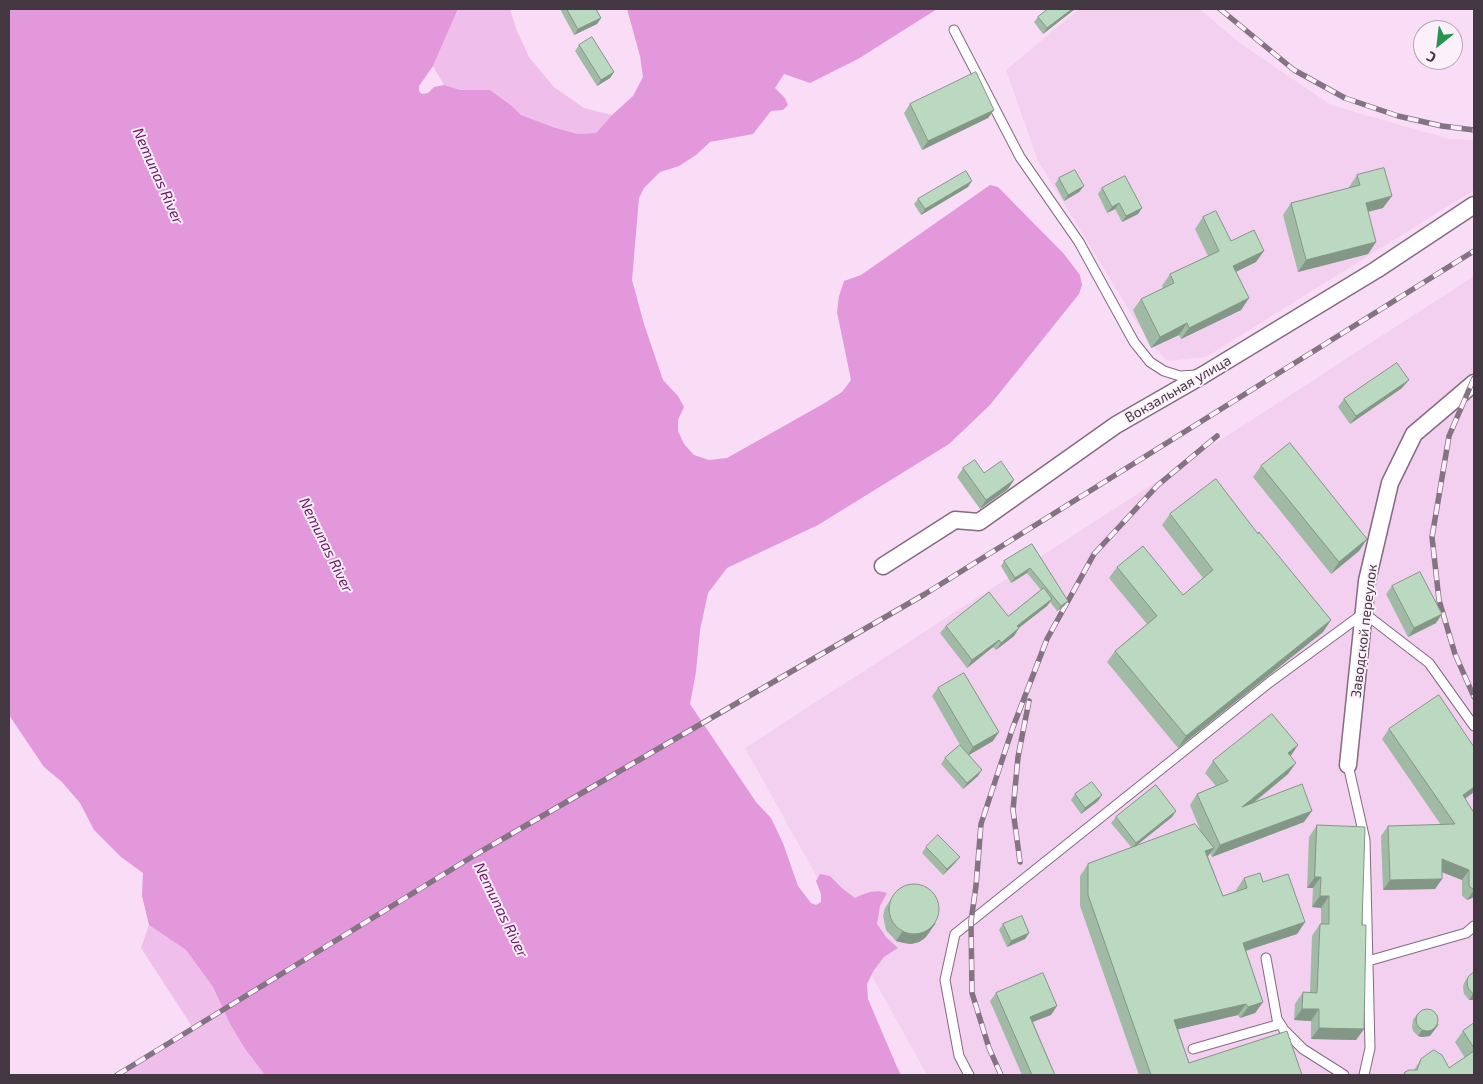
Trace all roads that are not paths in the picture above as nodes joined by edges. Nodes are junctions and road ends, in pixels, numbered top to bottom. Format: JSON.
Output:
{"nodes":[{"id":1,"x":954,"y":30,"type":"dead end"},
{"id":2,"x":1474,"y":205,"type":"edge"},
{"id":3,"x":1204,"y":375,"type":"junction"},
{"id":4,"x":1474,"y":383,"type":"edge"},
{"id":5,"x":883,"y":566,"type":"dead end"},
{"id":6,"x":1364,"y":613,"type":"junction"},
{"id":7,"x":1474,"y":726,"type":"edge"},
{"id":8,"x":1348,"y":765,"type":"joint"},
{"id":9,"x":1474,"y":926,"type":"edge"},
{"id":10,"x":1266,"y":958,"type":"dead end"},
{"id":11,"x":1368,"y":961,"type":"junction"},
{"id":12,"x":1280,"y":1024,"type":"junction"},
{"id":13,"x":1193,"y":1048,"type":"dead end"},
{"id":14,"x":969,"y":1075,"type":"edge"},
{"id":15,"x":1344,"y":1075,"type":"edge"},
{"id":16,"x":1364,"y":1075,"type":"edge"}],
"edges":[{"from":1,"to":3,"type":"lane"},
{"from":2,"to":3,"type":"street","name":"Вокзальная улица"},
{"from":3,"to":5,"type":"street","name":"Вокзальная улица"},
{"from":4,"to":6,"type":"street","name":"Заводской переулок"},
{"from":6,"to":7,"type":"lane"},
{"from":6,"to":8,"type":"street","name":"Заводской переулок"},
{"from":6,"to":14,"type":"lane"},
{"from":8,"to":11,"type":"lane"},
{"from":9,"to":11,"type":"lane"},
{"from":10,"to":12,"type":"lane"},
{"from":11,"to":16,"type":"lane"},
{"from":12,"to":13,"type":"lane"},
{"from":12,"to":15,"type":"lane"}]}
